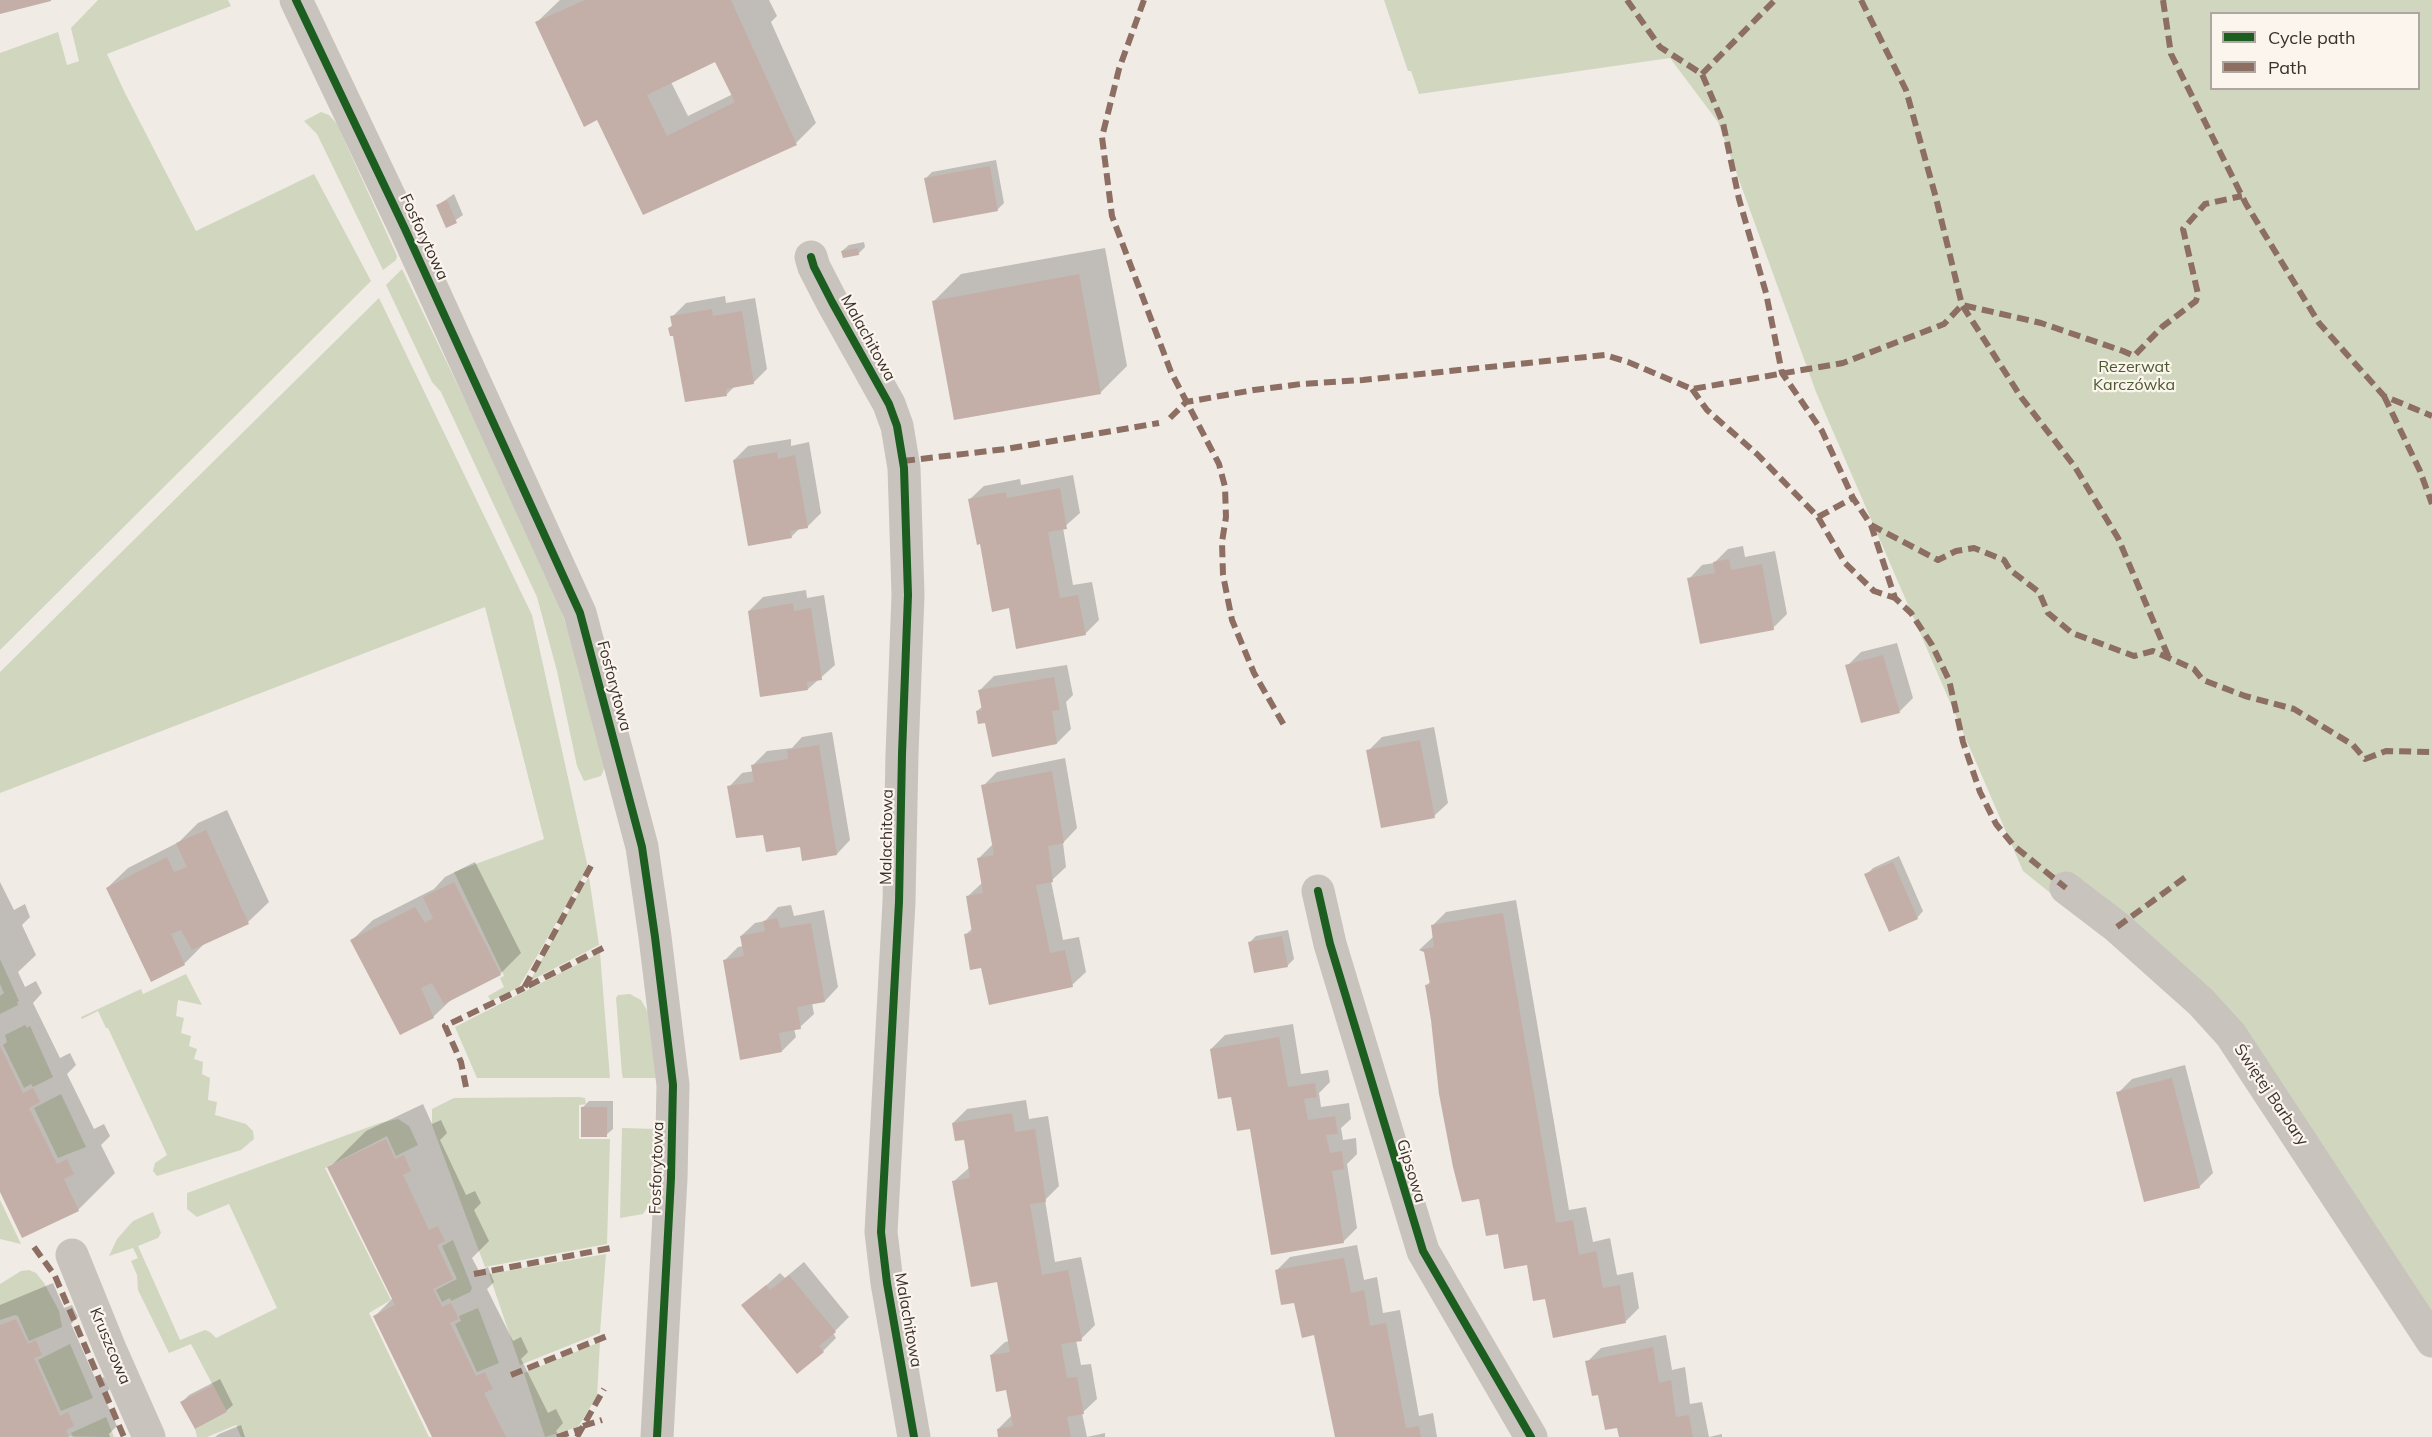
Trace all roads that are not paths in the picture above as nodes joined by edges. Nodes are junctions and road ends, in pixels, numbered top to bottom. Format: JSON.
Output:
{"nodes":[{"id":1,"x":296,"y":0,"type":"edge"},
{"id":2,"x":811,"y":257,"type":"dead end"},
{"id":3,"x":2066,"y":888,"type":"dead end"},
{"id":4,"x":1318,"y":891,"type":"dead end"},
{"id":5,"x":72,"y":1255,"type":"dead end"},
{"id":6,"x":2432,"y":1341,"type":"edge"},
{"id":7,"x":149,"y":1437,"type":"edge"},
{"id":8,"x":657,"y":1437,"type":"edge"},
{"id":9,"x":914,"y":1437,"type":"edge"},
{"id":10,"x":1531,"y":1437,"type":"edge"}],
"edges":[{"from":1,"to":8,"type":"street","name":"Fosforytowa"},
{"from":2,"to":9,"type":"street","name":"Malachitowa"},
{"from":3,"to":6,"type":"street","name":"Świętej Barbary"},
{"from":4,"to":10,"type":"street","name":"Gipsowa"},
{"from":5,"to":7,"type":"street","name":"Kruszcowa"}]}
